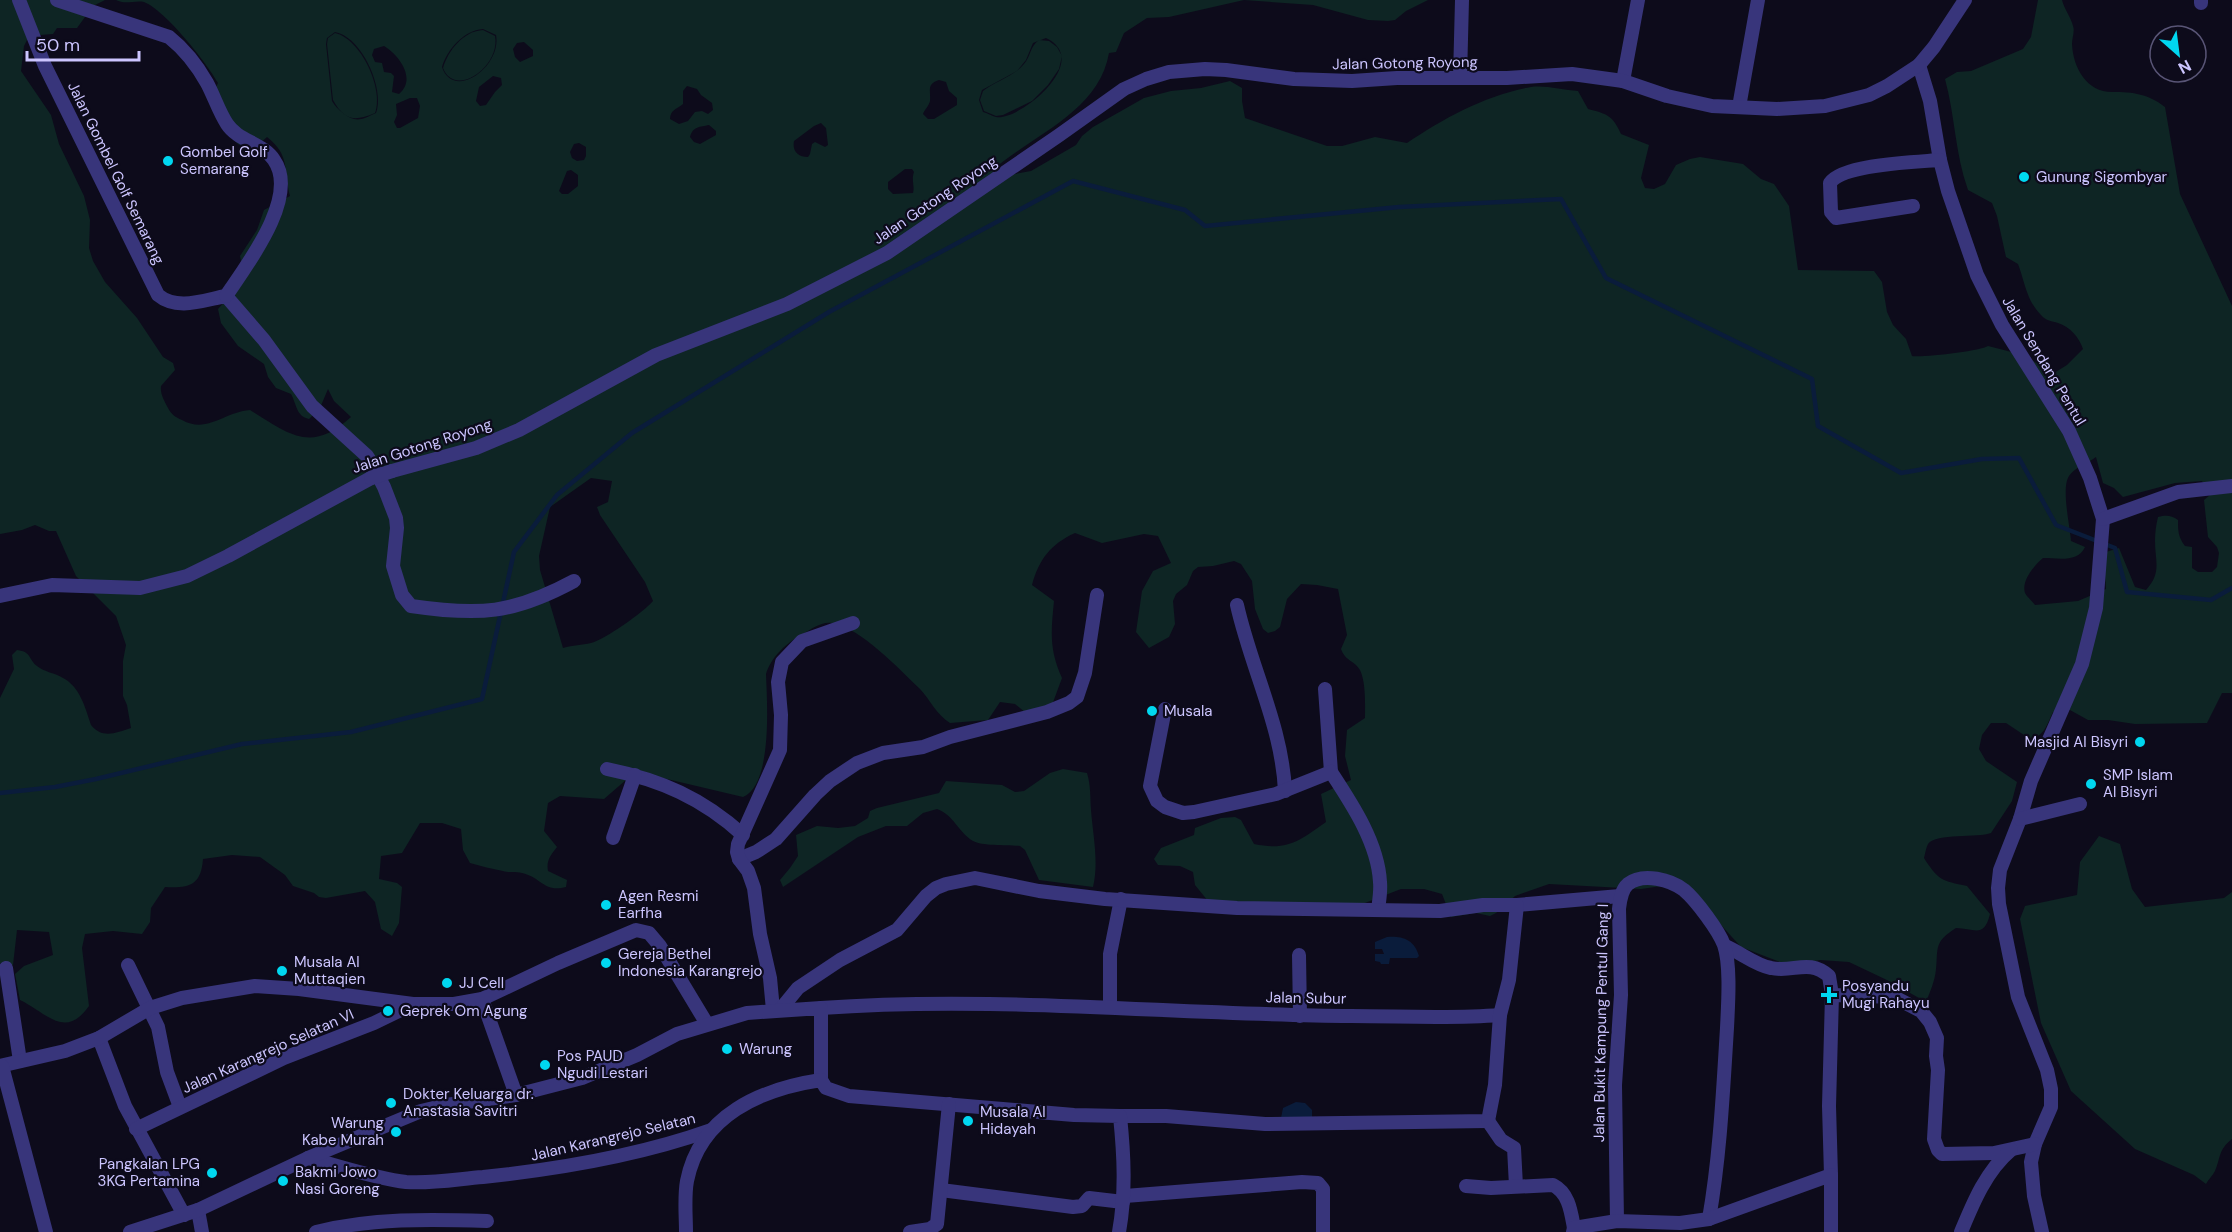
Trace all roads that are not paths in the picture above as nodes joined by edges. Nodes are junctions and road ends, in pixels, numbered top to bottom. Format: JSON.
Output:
{"nodes":[{"id":1,"x":19,"y":0,"type":"edge"},
{"id":2,"x":57,"y":0,"type":"edge"},
{"id":3,"x":1462,"y":0,"type":"edge"},
{"id":4,"x":1638,"y":0,"type":"edge"},
{"id":5,"x":1758,"y":0,"type":"edge"},
{"id":6,"x":1965,"y":0,"type":"edge"},
{"id":7,"x":1919,"y":64,"type":"junction"},
{"id":8,"x":1460,"y":78,"type":"junction"},
{"id":9,"x":1623,"y":81,"type":"junction"},
{"id":10,"x":1739,"y":107,"type":"junction"},
{"id":11,"x":1940,"y":160,"type":"junction"},
{"id":12,"x":1913,"y":206,"type":"dead end"},
{"id":13,"x":226,"y":296,"type":"junction"},
{"id":14,"x":2232,"y":486,"type":"edge"},
{"id":15,"x":2103,"y":519,"type":"junction"},
{"id":16,"x":574,"y":582,"type":"dead end"},
{"id":17,"x":1096,"y":595,"type":"dead end"},
{"id":18,"x":0,"y":596,"type":"edge"},
{"id":19,"x":1237,"y":605,"type":"dead end"},
{"id":20,"x":853,"y":623,"type":"dead end"},
{"id":21,"x":1325,"y":689,"type":"dead end"},
{"id":22,"x":1165,"y":709,"type":"dead end"},
{"id":23,"x":607,"y":769,"type":"dead end"},
{"id":24,"x":1331,"y":772,"type":"junction"},
{"id":25,"x":635,"y":776,"type":"junction"},
{"id":26,"x":1285,"y":791,"type":"junction"},
{"id":27,"x":2080,"y":804,"type":"dead end"},
{"id":28,"x":2020,"y":819,"type":"junction"},
{"id":29,"x":743,"y":835,"type":"junction"},
{"id":30,"x":613,"y":838,"type":"dead end"},
{"id":31,"x":739,"y":859,"type":"junction"},
{"id":32,"x":1620,"y":896,"type":"junction"},
{"id":33,"x":1121,"y":899,"type":"junction"},
{"id":34,"x":1517,"y":905,"type":"junction"},
{"id":35,"x":1378,"y":910,"type":"junction"},
{"id":36,"x":1725,"y":946,"type":"junction"},
{"id":37,"x":1299,"y":955,"type":"dead end"},
{"id":38,"x":128,"y":965,"type":"dead end"},
{"id":39,"x":6,"y":968,"type":"dead end"},
{"id":40,"x":1832,"y":995,"type":"junction"},
{"id":41,"x":482,"y":999,"type":"junction"},
{"id":42,"x":413,"y":1004,"type":"junction"},
{"id":43,"x":1110,"y":1007,"type":"junction"},
{"id":44,"x":150,"y":1008,"type":"junction"},
{"id":45,"x":821,"y":1008,"type":"junction"},
{"id":46,"x":776,"y":1010,"type":"junction"},
{"id":47,"x":1500,"y":1015,"type":"junction"},
{"id":48,"x":1300,"y":1016,"type":"junction"},
{"id":49,"x":707,"y":1024,"type":"junction"},
{"id":50,"x":99,"y":1038,"type":"junction"},
{"id":51,"x":20,"y":1061,"type":"junction"},
{"id":52,"x":1,"y":1066,"type":"edge"},
{"id":53,"x":821,"y":1080,"type":"junction"},
{"id":54,"x":516,"y":1095,"type":"junction"},
{"id":55,"x":949,"y":1104,"type":"junction"},
{"id":56,"x":180,"y":1107,"type":"junction"},
{"id":57,"x":1120,"y":1116,"type":"junction"},
{"id":58,"x":1488,"y":1121,"type":"junction"},
{"id":59,"x":136,"y":1129,"type":"junction"},
{"id":60,"x":711,"y":1130,"type":"junction"},
{"id":61,"x":2034,"y":1144,"type":"junction"},
{"id":62,"x":2011,"y":1150,"type":"junction"},
{"id":63,"x":308,"y":1158,"type":"junction"},
{"id":64,"x":1831,"y":1175,"type":"junction"},
{"id":65,"x":1466,"y":1186,"type":"dead end"},
{"id":66,"x":1516,"y":1186,"type":"junction"},
{"id":67,"x":941,"y":1190,"type":"junction"},
{"id":68,"x":1124,"y":1199,"type":"junction"},
{"id":69,"x":198,"y":1210,"type":"junction"},
{"id":70,"x":184,"y":1215,"type":"junction"},
{"id":71,"x":1709,"y":1219,"type":"junction"},
{"id":72,"x":487,"y":1221,"type":"dead end"},
{"id":73,"x":1617,"y":1221,"type":"junction"},
{"id":74,"x":403,"y":1227,"type":"edge"},
{"id":75,"x":1574,"y":1230,"type":"edge"},
{"id":76,"x":46,"y":1232,"type":"edge"},
{"id":77,"x":130,"y":1232,"type":"edge"},
{"id":78,"x":202,"y":1232,"type":"edge"},
{"id":79,"x":316,"y":1232,"type":"edge"},
{"id":80,"x":686,"y":1232,"type":"edge"},
{"id":81,"x":910,"y":1232,"type":"edge"},
{"id":82,"x":1119,"y":1232,"type":"edge"},
{"id":83,"x":1323,"y":1232,"type":"edge"},
{"id":84,"x":1831,"y":1232,"type":"edge"},
{"id":85,"x":1961,"y":1232,"type":"edge"},
{"id":86,"x":2042,"y":1232,"type":"edge"}],
"edges":[{"from":1,"to":13,"type":"street","name":"Jalan Gombel Golf Semarang"},
{"from":2,"to":13,"type":"street"},
{"from":3,"to":8,"type":"street"},
{"from":4,"to":9,"type":"street"},
{"from":5,"to":10,"type":"street"},
{"from":6,"to":7,"type":"street"},
{"from":7,"to":10,"type":"street","name":"Jalan Gotong Royong"},
{"from":7,"to":11,"type":"street","name":"Jalan Sendang Pentul"},
{"from":8,"to":9,"type":"street","name":"Jalan Gotong Royong"},
{"from":8,"to":18,"type":"street","name":"Jalan Gotong Royong","bridge":true},
{"from":9,"to":10,"type":"street","name":"Jalan Gotong Royong"},
{"from":11,"to":12,"type":"street"},
{"from":11,"to":15,"type":"street","name":"Jalan Sendang Pentul"},
{"from":13,"to":16,"type":"street"},
{"from":14,"to":15,"type":"street"},
{"from":15,"to":28,"type":"street","name":"Jalan Sendang Pentul"},
{"from":17,"to":31,"type":"street"},
{"from":19,"to":26,"type":"street"},
{"from":20,"to":29,"type":"street"},
{"from":21,"to":24,"type":"street"},
{"from":22,"to":26,"type":"street"},
{"from":23,"to":25,"type":"street"},
{"from":24,"to":26,"type":"street"},
{"from":24,"to":35,"type":"street"},
{"from":25,"to":29,"type":"street"},
{"from":25,"to":30,"type":"street"},
{"from":27,"to":28,"type":"street"},
{"from":28,"to":61,"type":"street","name":"Jalan Sendang Pentul"},
{"from":29,"to":31,"type":"street"},
{"from":31,"to":46,"type":"street"},
{"from":32,"to":34,"type":"street"},
{"from":32,"to":36,"type":"street","name":"Jalan Bukit Kampung Pentul Gang I"},
{"from":32,"to":73,"type":"street","name":"Jalan Bukit Kampung Pentul Gang I"},
{"from":33,"to":35,"type":"street"},
{"from":33,"to":43,"type":"street"},
{"from":33,"to":46,"type":"street"},
{"from":34,"to":35,"type":"street"},
{"from":34,"to":47,"type":"street"},
{"from":36,"to":40,"type":"street"},
{"from":36,"to":71,"type":"street"},
{"from":37,"to":48,"type":"street"},
{"from":38,"to":44,"type":"street"},
{"from":39,"to":51,"type":"street"},
{"from":40,"to":62,"type":"street"},
{"from":40,"to":64,"type":"street"},
{"from":41,"to":42,"type":"street","name":"Jalan Karangrejo Selatan VI"},
{"from":41,"to":49,"type":"street","name":"Jalan Karangrejo Selatan VI"},
{"from":41,"to":54,"type":"street"},
{"from":42,"to":44,"type":"street","name":"Jalan Karangrejo Selatan VI"},
{"from":42,"to":56,"type":"street","name":"Jalan Karangrejo Selatan VI"},
{"from":43,"to":45,"type":"street","name":"Jalan Subur"},
{"from":43,"to":48,"type":"street","name":"Jalan Subur"},
{"from":44,"to":50,"type":"street","name":"Jalan Karangrejo Selatan VI"},
{"from":44,"to":56,"type":"street"},
{"from":45,"to":46,"type":"street"},
{"from":45,"to":53,"type":"street"},
{"from":46,"to":49,"type":"street"},
{"from":47,"to":48,"type":"street","name":"Jalan Subur"},
{"from":47,"to":58,"type":"street"},
{"from":49,"to":54,"type":"street"},
{"from":50,"to":51,"type":"street","name":"Jalan Karangrejo Selatan VI"},
{"from":50,"to":59,"type":"street"},
{"from":51,"to":52,"type":"street","name":"Jalan Karangrejo Selatan VI"},
{"from":52,"to":76,"type":"street","name":"Jalan Karangrejo Selatan VI"},
{"from":53,"to":55,"type":"street"},
{"from":53,"to":60,"type":"street","name":"Jalan Karangrejo Selatan"},
{"from":54,"to":63,"type":"street"},
{"from":55,"to":57,"type":"street"},
{"from":55,"to":67,"type":"street"},
{"from":56,"to":59,"type":"street","name":"Jalan Karangrejo Selatan VI"},
{"from":57,"to":58,"type":"street"},
{"from":57,"to":68,"type":"street"},
{"from":58,"to":66,"type":"street"},
{"from":59,"to":70,"type":"street"},
{"from":60,"to":63,"type":"street","name":"Jalan Karangrejo Selatan"},
{"from":60,"to":80,"type":"street","name":"Jalan Karangrejo Selatan"},
{"from":61,"to":62,"type":"street"},
{"from":61,"to":86,"type":"street","name":"Jalan Sendang Pentul"},
{"from":62,"to":85,"type":"street"},
{"from":63,"to":69,"type":"street"},
{"from":64,"to":71,"type":"street"},
{"from":64,"to":84,"type":"street"},
{"from":65,"to":66,"type":"street"},
{"from":66,"to":75,"type":"street"},
{"from":67,"to":68,"type":"street"},
{"from":67,"to":81,"type":"street"},
{"from":68,"to":82,"type":"street"},
{"from":68,"to":83,"type":"street"},
{"from":69,"to":70,"type":"street"},
{"from":69,"to":78,"type":"street"},
{"from":70,"to":77,"type":"street"},
{"from":71,"to":73,"type":"street"},
{"from":72,"to":74,"type":"street"},
{"from":73,"to":75,"type":"street"},
{"from":74,"to":79,"type":"street"}]}
